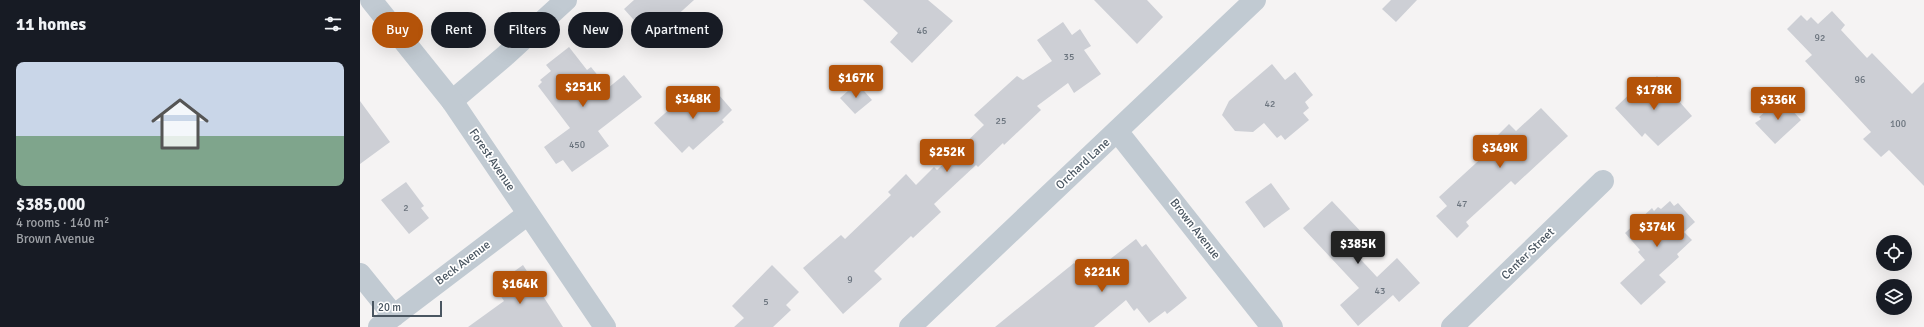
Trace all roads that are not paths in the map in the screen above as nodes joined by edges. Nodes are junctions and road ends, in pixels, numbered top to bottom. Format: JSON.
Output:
{"nodes":[{"id":1,"x":371,"y":0,"type":"edge"},
{"id":2,"x":566,"y":0,"type":"edge"},
{"id":3,"x":1255,"y":0,"type":"edge"},
{"id":4,"x":452,"y":101,"type":"junction"},
{"id":5,"x":1117,"y":132,"type":"junction"},
{"id":6,"x":1603,"y":181,"type":"dead end"},
{"id":7,"x":528,"y":214,"type":"junction"},
{"id":8,"x":360,"y":274,"type":"edge"},
{"id":9,"x":386,"y":322,"type":"edge"},
{"id":10,"x":605,"y":327,"type":"edge"},
{"id":11,"x":910,"y":327,"type":"edge"},
{"id":12,"x":1272,"y":327,"type":"edge"},
{"id":13,"x":1452,"y":327,"type":"edge"}],
"edges":[{"from":1,"to":4,"type":"street","name":"Forest Avenue"},
{"from":2,"to":4,"type":"street"},
{"from":3,"to":5,"type":"street","name":"Orchard Lane"},
{"from":4,"to":7,"type":"street","name":"Forest Avenue"},
{"from":5,"to":11,"type":"street","name":"Orchard Lane"},
{"from":5,"to":12,"type":"street","name":"Brown Avenue"},
{"from":6,"to":13,"type":"street","name":"Center Street"},
{"from":7,"to":9,"type":"street","name":"Beck Avenue"},
{"from":7,"to":10,"type":"street","name":"Forest Avenue"},
{"from":8,"to":9,"type":"street"}]}
